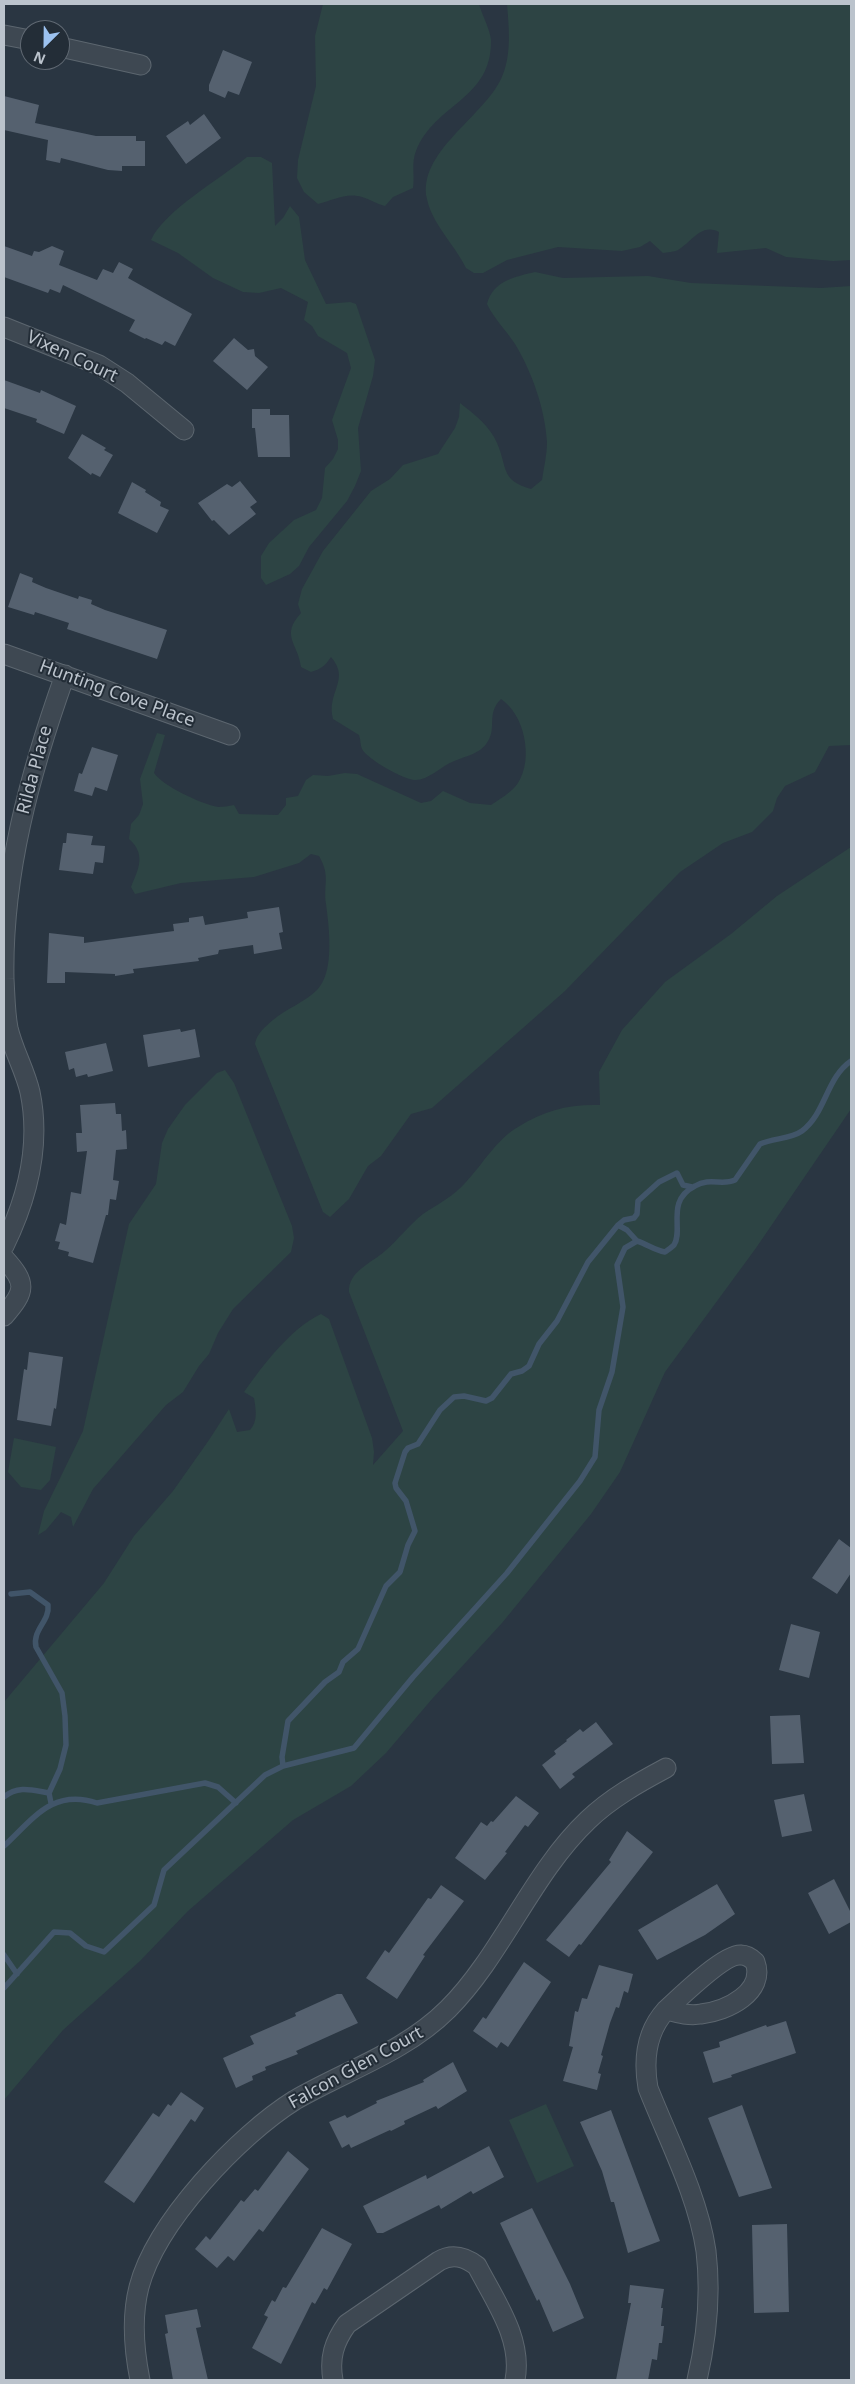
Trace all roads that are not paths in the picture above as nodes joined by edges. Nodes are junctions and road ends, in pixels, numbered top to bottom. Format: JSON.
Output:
{"nodes":[{"id":1,"x":4,"y":34,"type":"edge"},
{"id":2,"x":20,"y":38,"type":"edge"},
{"id":3,"x":70,"y":49,"type":"edge"},
{"id":4,"x":141,"y":65,"type":"dead end"},
{"id":5,"x":4,"y":327,"type":"edge"},
{"id":6,"x":184,"y":430,"type":"dead end"},
{"id":7,"x":4,"y":654,"type":"edge"},
{"id":8,"x":64,"y":676,"type":"junction"},
{"id":9,"x":230,"y":735,"type":"dead end"},
{"id":10,"x":4,"y":1246,"type":"edge"},
{"id":11,"x":4,"y":1258,"type":"edge"},
{"id":12,"x":4,"y":1316,"type":"edge"},
{"id":13,"x":666,"y":1768,"type":"dead end"},
{"id":14,"x":666,"y":2010,"type":"dead end"},
{"id":15,"x":140,"y":2380,"type":"edge"},
{"id":16,"x":333,"y":2380,"type":"edge"},
{"id":17,"x":515,"y":2380,"type":"edge"},
{"id":18,"x":697,"y":2380,"type":"edge"}],
"edges":[{"from":1,"to":2,"type":"street"},
{"from":3,"to":4,"type":"street"},
{"from":5,"to":6,"type":"street","name":"Vixen Court"},
{"from":7,"to":8,"type":"street","name":"Hunting Cove Place"},
{"from":8,"to":9,"type":"street","name":"Hunting Cove Place"},
{"from":8,"to":10,"type":"street","name":"Rilda Place"},
{"from":11,"to":12,"type":"street"},
{"from":13,"to":15,"type":"street","name":"Falcon Glen Court"},
{"from":14,"to":18,"type":"street"},
{"from":16,"to":17,"type":"street"}]}
